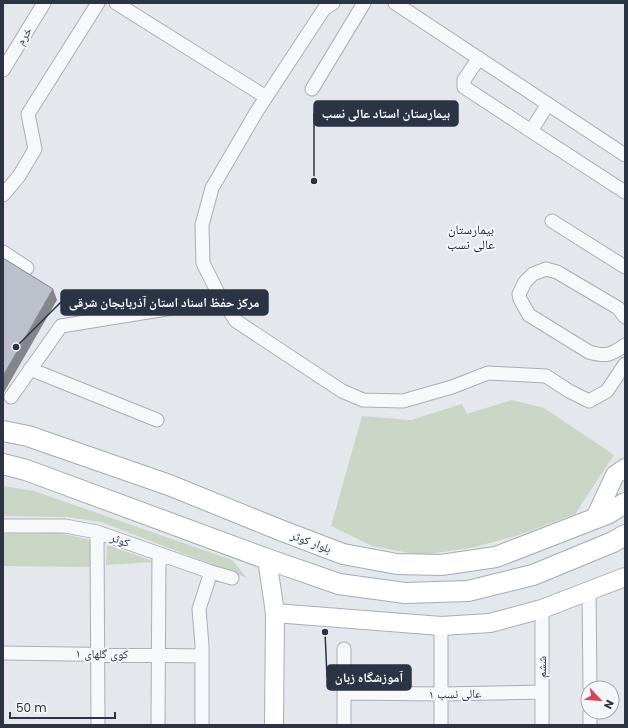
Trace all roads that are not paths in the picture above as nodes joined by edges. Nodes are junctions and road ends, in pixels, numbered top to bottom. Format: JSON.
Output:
{"nodes":[{"id":1,"x":44,"y":3,"type":"edge"},
{"id":2,"x":98,"y":3,"type":"edge"},
{"id":3,"x":116,"y":3,"type":"edge"},
{"id":4,"x":332,"y":3,"type":"edge"},
{"id":5,"x":364,"y":3,"type":"edge"},
{"id":6,"x":395,"y":3,"type":"edge"},
{"id":7,"x":479,"y":58,"type":"junction"},
{"id":8,"x":3,"y":70,"type":"edge"},
{"id":9,"x":312,"y":89,"type":"dead end"},
{"id":10,"x":266,"y":97,"type":"junction"},
{"id":11,"x":548,"y":104,"type":"junction"},
{"id":12,"x":531,"y":131,"type":"junction"},
{"id":13,"x":625,"y":155,"type":"edge"},
{"id":14,"x":625,"y":192,"type":"edge"},
{"id":15,"x":3,"y":195,"type":"edge"},
{"id":16,"x":552,"y":221,"type":"dead end"},
{"id":17,"x":3,"y":252,"type":"edge"},
{"id":18,"x":625,"y":267,"type":"edge"},
{"id":19,"x":27,"y":268,"type":"dead end"},
{"id":20,"x":222,"y":300,"type":"junction"},
{"id":21,"x":625,"y":317,"type":"edge"},
{"id":22,"x":625,"y":345,"type":"edge"},
{"id":23,"x":625,"y":350,"type":"edge"},
{"id":24,"x":612,"y":354,"type":"junction"},
{"id":25,"x":625,"y":364,"type":"edge"},
{"id":26,"x":30,"y":369,"type":"junction"},
{"id":27,"x":11,"y":398,"type":"dead end"},
{"id":28,"x":157,"y":420,"type":"dead end"},
{"id":29,"x":3,"y":431,"type":"edge"},
{"id":30,"x":3,"y":464,"type":"edge"},
{"id":31,"x":625,"y":468,"type":"edge"},
{"id":32,"x":625,"y":503,"type":"edge"},
{"id":33,"x":595,"y":518,"type":"junction"},
{"id":34,"x":3,"y":526,"type":"edge"},
{"id":35,"x":280,"y":530,"type":"junction"},
{"id":36,"x":97,"y":532,"type":"junction"},
{"id":37,"x":625,"y":535,"type":"edge"},
{"id":38,"x":159,"y":554,"type":"junction"},
{"id":39,"x":267,"y":559,"type":"junction"},
{"id":40,"x":211,"y":572,"type":"junction"},
{"id":41,"x":625,"y":577,"type":"edge"},
{"id":42,"x":232,"y":578,"type":"dead end"},
{"id":43,"x":590,"y":591,"type":"junction"},
{"id":44,"x":542,"y":609,"type":"junction"},
{"id":45,"x":275,"y":613,"type":"junction"},
{"id":46,"x":442,"y":626,"type":"junction"},
{"id":47,"x":344,"y":649,"type":"dead end"},
{"id":48,"x":202,"y":651,"type":"junction"},
{"id":49,"x":3,"y":653,"type":"edge"},
{"id":50,"x":98,"y":654,"type":"junction"},
{"id":51,"x":159,"y":655,"type":"junction"},
{"id":52,"x":590,"y":680,"type":"edge"},
{"id":53,"x":542,"y":692,"type":"junction"},
{"id":54,"x":344,"y":693,"type":"junction"},
{"id":55,"x":441,"y":694,"type":"junction"},
{"id":56,"x":98,"y":725,"type":"edge"},
{"id":57,"x":158,"y":725,"type":"edge"},
{"id":58,"x":202,"y":725,"type":"edge"},
{"id":59,"x":274,"y":725,"type":"edge"},
{"id":60,"x":344,"y":725,"type":"edge"},
{"id":61,"x":441,"y":725,"type":"edge"},
{"id":62,"x":542,"y":725,"type":"edge"}],
"edges":[{"from":1,"to":8,"type":"street","name":"خرم"},
{"from":2,"to":15,"type":"street"},
{"from":3,"to":10,"type":"street"},
{"from":4,"to":10,"type":"street"},
{"from":5,"to":9,"type":"street"},
{"from":6,"to":7,"type":"street"},
{"from":7,"to":11,"type":"street"},
{"from":7,"to":12,"type":"street"},
{"from":10,"to":20,"type":"street"},
{"from":11,"to":12,"type":"street"},
{"from":11,"to":13,"type":"street"},
{"from":12,"to":14,"type":"street"},
{"from":16,"to":18,"type":"street"},
{"from":17,"to":19,"type":"street"},
{"from":20,"to":25,"type":"street"},
{"from":20,"to":26,"type":"street"},
{"from":21,"to":24,"type":"street"},
{"from":22,"to":24,"type":"street"},
{"from":23,"to":24,"type":"street"},
{"from":26,"to":27,"type":"street"},
{"from":26,"to":28,"type":"street"},
{"from":29,"to":35,"type":"main road","name":"بلوار کوثر"},
{"from":30,"to":39,"type":"main road"},
{"from":31,"to":33,"type":"street"},
{"from":32,"to":33,"type":"main road","name":"بلوار کوثر"},
{"from":33,"to":35,"type":"main road","name":"بلوار کوثر"},
{"from":34,"to":36,"type":"street","name":"کوثر"},
{"from":35,"to":39,"type":"main road"},
{"from":36,"to":38,"type":"street","name":"کوثر"},
{"from":36,"to":50,"type":"street"},
{"from":37,"to":39,"type":"main road"},
{"from":38,"to":40,"type":"street","name":"کوثر"},
{"from":38,"to":51,"type":"street"},
{"from":39,"to":45,"type":"street"},
{"from":40,"to":42,"type":"street","name":"کوثر"},
{"from":40,"to":48,"type":"street"},
{"from":41,"to":43,"type":"street"},
{"from":43,"to":44,"type":"street"},
{"from":43,"to":52,"type":"street"},
{"from":44,"to":46,"type":"street"},
{"from":44,"to":53,"type":"street","name":"ششم"},
{"from":45,"to":46,"type":"street"},
{"from":45,"to":59,"type":"street"},
{"from":46,"to":55,"type":"street"},
{"from":47,"to":54,"type":"street"},
{"from":48,"to":51,"type":"street","name":"کوی گلهای ۱"},
{"from":48,"to":58,"type":"street"},
{"from":49,"to":50,"type":"street","name":"کوی گلهای ۱"},
{"from":50,"to":51,"type":"street","name":"کوی گلهای ۱"},
{"from":50,"to":56,"type":"street"},
{"from":51,"to":57,"type":"street"},
{"from":53,"to":55,"type":"street","name":"عالی نسب ۱"},
{"from":53,"to":62,"type":"street","name":"ششم"},
{"from":54,"to":55,"type":"street","name":"عالی نسب ۱"},
{"from":54,"to":60,"type":"street"},
{"from":55,"to":61,"type":"street"}]}
